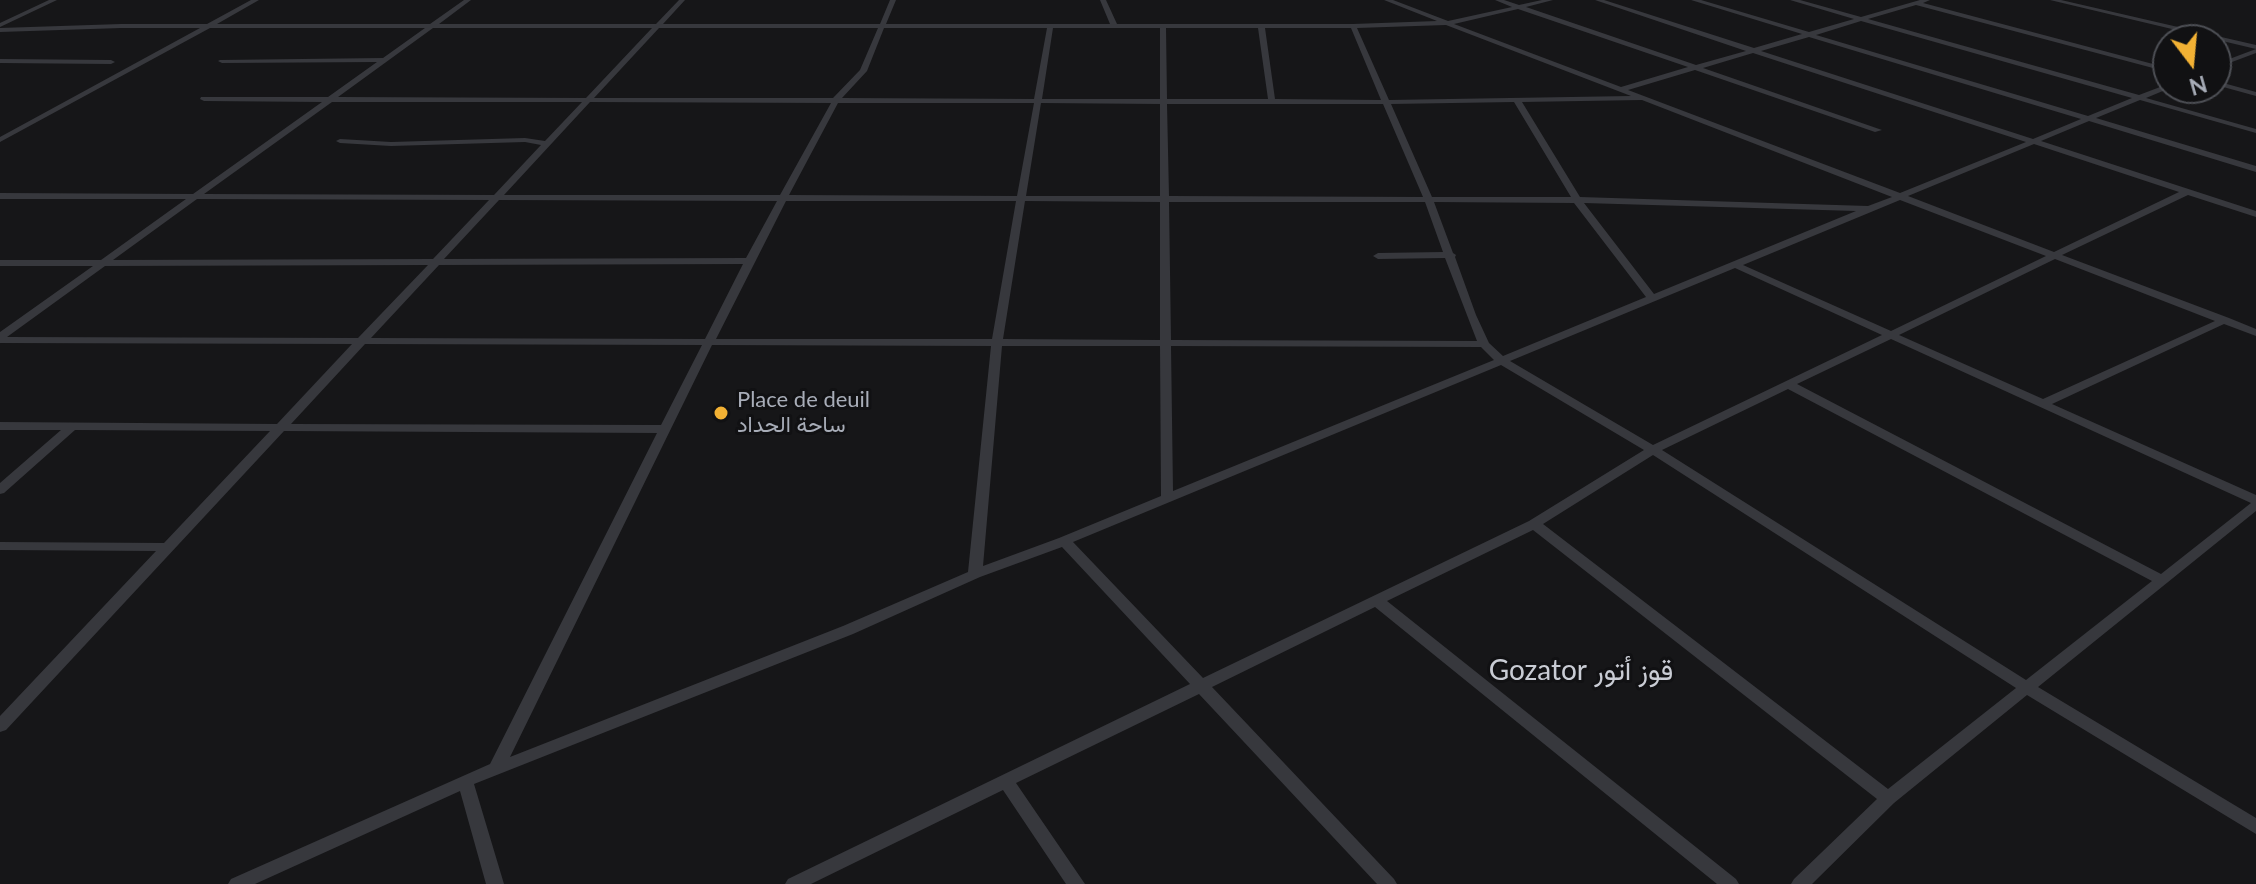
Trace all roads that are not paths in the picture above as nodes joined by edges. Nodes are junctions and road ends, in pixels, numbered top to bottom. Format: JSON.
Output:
{"nodes":[{"id":1,"x":54,"y":0,"type":"edge"},
{"id":2,"x":256,"y":0,"type":"edge"},
{"id":3,"x":468,"y":0,"type":"edge"},
{"id":4,"x":682,"y":0,"type":"edge"},
{"id":5,"x":893,"y":0,"type":"edge"},
{"id":6,"x":1103,"y":0,"type":"edge"},
{"id":7,"x":1387,"y":0,"type":"edge"},
{"id":8,"x":1498,"y":0,"type":"edge"},
{"id":9,"x":1550,"y":0,"type":"edge"},
{"id":10,"x":1598,"y":0,"type":"edge"},
{"id":11,"x":1694,"y":0,"type":"edge"},
{"id":12,"x":1793,"y":0,"type":"edge"},
{"id":13,"x":1906,"y":0,"type":"edge"},
{"id":14,"x":1927,"y":0,"type":"edge"},
{"id":15,"x":2053,"y":0,"type":"edge"},
{"id":16,"x":1917,"y":3,"type":"junction"},
{"id":17,"x":1518,"y":7,"type":"junction"},
{"id":18,"x":1859,"y":19,"type":"junction"},
{"id":19,"x":1448,"y":23,"type":"junction"},
{"id":20,"x":211,"y":26,"type":"junction"},
{"id":21,"x":654,"y":26,"type":"junction"},
{"id":22,"x":1261,"y":26,"type":"junction"},
{"id":23,"x":1353,"y":26,"type":"junction"},
{"id":24,"x":0,"y":27,"type":"edge"},
{"id":25,"x":430,"y":27,"type":"junction"},
{"id":26,"x":881,"y":27,"type":"junction"},
{"id":27,"x":1115,"y":27,"type":"junction"},
{"id":28,"x":1163,"y":27,"type":"junction"},
{"id":29,"x":1050,"y":28,"type":"junction"},
{"id":30,"x":1807,"y":34,"type":"junction"},
{"id":31,"x":2256,"y":49,"type":"edge"},
{"id":32,"x":1753,"y":50,"type":"junction"},
{"id":33,"x":2232,"y":59,"type":"edge"},
{"id":34,"x":384,"y":60,"type":"junction"},
{"id":35,"x":0,"y":61,"type":"edge"},
{"id":36,"x":222,"y":61,"type":"dead end"},
{"id":37,"x":111,"y":62,"type":"dead end"},
{"id":38,"x":2152,"y":66,"type":"edge"},
{"id":39,"x":1693,"y":67,"type":"junction"},
{"id":40,"x":2232,"y":87,"type":"edge"},
{"id":41,"x":1622,"y":89,"type":"junction"},
{"id":42,"x":2152,"y":93,"type":"edge"},
{"id":43,"x":2256,"y":94,"type":"edge"},
{"id":44,"x":335,"y":98,"type":"junction"},
{"id":45,"x":1644,"y":98,"type":"junction"},
{"id":46,"x":2142,"y":98,"type":"junction"},
{"id":47,"x":204,"y":99,"type":"dead end"},
{"id":48,"x":589,"y":100,"type":"junction"},
{"id":49,"x":836,"y":100,"type":"junction"},
{"id":50,"x":1039,"y":101,"type":"junction"},
{"id":51,"x":1164,"y":101,"type":"junction"},
{"id":52,"x":1272,"y":102,"type":"junction"},
{"id":53,"x":1387,"y":102,"type":"junction"},
{"id":54,"x":1518,"y":102,"type":"junction"},
{"id":55,"x":2090,"y":119,"type":"junction"},
{"id":56,"x":1878,"y":130,"type":"dead end"},
{"id":57,"x":2256,"y":131,"type":"edge"},
{"id":58,"x":0,"y":140,"type":"edge"},
{"id":59,"x":340,"y":141,"type":"dead end"},
{"id":60,"x":2037,"y":141,"type":"junction"},
{"id":61,"x":546,"y":144,"type":"junction"},
{"id":62,"x":2256,"y":169,"type":"edge"},
{"id":63,"x":2188,"y":191,"type":"junction"},
{"id":64,"x":0,"y":196,"type":"edge"},
{"id":65,"x":194,"y":197,"type":"junction"},
{"id":66,"x":1903,"y":197,"type":"junction"},
{"id":67,"x":493,"y":198,"type":"junction"},
{"id":68,"x":782,"y":198,"type":"junction"},
{"id":69,"x":1022,"y":198,"type":"junction"},
{"id":70,"x":1165,"y":198,"type":"junction"},
{"id":71,"x":1429,"y":200,"type":"junction"},
{"id":72,"x":1577,"y":200,"type":"junction"},
{"id":73,"x":1872,"y":209,"type":"junction"},
{"id":74,"x":2256,"y":214,"type":"edge"},
{"id":75,"x":1451,"y":255,"type":"junction"},
{"id":76,"x":2057,"y":255,"type":"junction"},
{"id":77,"x":1378,"y":256,"type":"dead end"},
{"id":78,"x":749,"y":261,"type":"junction"},
{"id":79,"x":433,"y":262,"type":"junction"},
{"id":80,"x":0,"y":263,"type":"edge"},
{"id":81,"x":102,"y":263,"type":"junction"},
{"id":82,"x":1736,"y":265,"type":"junction"},
{"id":83,"x":1653,"y":299,"type":"junction"},
{"id":84,"x":2225,"y":320,"type":"junction"},
{"id":85,"x":2256,"y":333,"type":"edge"},
{"id":86,"x":1892,"y":334,"type":"junction"},
{"id":87,"x":0,"y":338,"type":"edge"},
{"id":88,"x":360,"y":339,"type":"junction"},
{"id":89,"x":709,"y":341,"type":"junction"},
{"id":90,"x":997,"y":343,"type":"junction"},
{"id":91,"x":1166,"y":343,"type":"junction"},
{"id":92,"x":1484,"y":344,"type":"junction"},
{"id":93,"x":1502,"y":361,"type":"junction"},
{"id":94,"x":1788,"y":384,"type":"junction"},
{"id":95,"x":2044,"y":403,"type":"junction"},
{"id":96,"x":0,"y":426,"type":"edge"},
{"id":97,"x":71,"y":427,"type":"junction"},
{"id":98,"x":276,"y":429,"type":"junction"},
{"id":99,"x":665,"y":429,"type":"junction"},
{"id":100,"x":1653,"y":450,"type":"junction"},
{"id":101,"x":0,"y":490,"type":"edge"},
{"id":102,"x":1167,"y":499,"type":"junction"},
{"id":103,"x":2256,"y":502,"type":"edge"},
{"id":104,"x":1534,"y":524,"type":"junction"},
{"id":105,"x":1064,"y":541,"type":"junction"},
{"id":106,"x":0,"y":546,"type":"edge"},
{"id":107,"x":167,"y":547,"type":"junction"},
{"id":108,"x":975,"y":574,"type":"junction"},
{"id":109,"x":2160,"y":579,"type":"junction"},
{"id":110,"x":1376,"y":600,"type":"junction"},
{"id":111,"x":1201,"y":684,"type":"junction"},
{"id":112,"x":2024,"y":686,"type":"junction"},
{"id":113,"x":0,"y":726,"type":"edge"},
{"id":114,"x":496,"y":768,"type":"junction"},
{"id":115,"x":465,"y":781,"type":"junction"},
{"id":116,"x":1006,"y":782,"type":"junction"},
{"id":117,"x":1888,"y":798,"type":"junction"},
{"id":118,"x":2256,"y":827,"type":"edge"},
{"id":119,"x":237,"y":884,"type":"edge"},
{"id":120,"x":495,"y":884,"type":"edge"},
{"id":121,"x":794,"y":884,"type":"edge"},
{"id":122,"x":1076,"y":884,"type":"edge"},
{"id":123,"x":1388,"y":884,"type":"edge"},
{"id":124,"x":1730,"y":884,"type":"edge"},
{"id":125,"x":1800,"y":884,"type":"edge"}],
"edges":[{"from":1,"to":24,"type":"street"},
{"from":2,"to":20,"type":"street"},
{"from":3,"to":25,"type":"street"},
{"from":4,"to":21,"type":"street"},
{"from":5,"to":26,"type":"street"},
{"from":6,"to":27,"type":"street"},
{"from":7,"to":19,"type":"street"},
{"from":8,"to":17,"type":"street"},
{"from":9,"to":17,"type":"street"},
{"from":10,"to":32,"type":"street"},
{"from":11,"to":30,"type":"street"},
{"from":12,"to":18,"type":"street"},
{"from":13,"to":16,"type":"street"},
{"from":14,"to":16,"type":"street"},
{"from":15,"to":31,"type":"street"},
{"from":16,"to":18,"type":"street"},
{"from":16,"to":38,"type":"street"},
{"from":17,"to":19,"type":"street"},
{"from":17,"to":39,"type":"street"},
{"from":18,"to":30,"type":"street"},
{"from":18,"to":46,"type":"street"},
{"from":19,"to":23,"type":"street"},
{"from":19,"to":41,"type":"street"},
{"from":20,"to":24,"type":"street"},
{"from":20,"to":25,"type":"street"},
{"from":20,"to":58,"type":"street"},
{"from":21,"to":25,"type":"street"},
{"from":21,"to":26,"type":"street"},
{"from":21,"to":48,"type":"street"},
{"from":22,"to":23,"type":"street"},
{"from":22,"to":28,"type":"street"},
{"from":22,"to":52,"type":"street"},
{"from":23,"to":53,"type":"street"},
{"from":25,"to":34,"type":"street"},
{"from":26,"to":29,"type":"street"},
{"from":26,"to":49,"type":"street"},
{"from":27,"to":28,"type":"street"},
{"from":27,"to":29,"type":"street"},
{"from":28,"to":51,"type":"street"},
{"from":29,"to":50,"type":"street"},
{"from":30,"to":32,"type":"street"},
{"from":30,"to":55,"type":"street"},
{"from":31,"to":33,"type":"street"},
{"from":32,"to":39,"type":"street"},
{"from":32,"to":60,"type":"street"},
{"from":34,"to":36,"type":"street"},
{"from":34,"to":44,"type":"street"},
{"from":35,"to":37,"type":"street"},
{"from":39,"to":41,"type":"street"},
{"from":39,"to":56,"type":"street"},
{"from":40,"to":43,"type":"street"},
{"from":41,"to":45,"type":"street"},
{"from":42,"to":46,"type":"street"},
{"from":44,"to":47,"type":"street"},
{"from":44,"to":48,"type":"street"},
{"from":44,"to":65,"type":"street"},
{"from":45,"to":54,"type":"street"},
{"from":45,"to":66,"type":"street"},
{"from":46,"to":55,"type":"street"},
{"from":46,"to":57,"type":"street"},
{"from":48,"to":49,"type":"street"},
{"from":48,"to":61,"type":"street"},
{"from":49,"to":50,"type":"street"},
{"from":49,"to":68,"type":"street"},
{"from":50,"to":51,"type":"street"},
{"from":50,"to":69,"type":"street"},
{"from":51,"to":52,"type":"street"},
{"from":51,"to":70,"type":"street"},
{"from":52,"to":53,"type":"street"},
{"from":53,"to":54,"type":"street"},
{"from":53,"to":71,"type":"street"},
{"from":54,"to":72,"type":"street"},
{"from":55,"to":60,"type":"street"},
{"from":55,"to":62,"type":"street"},
{"from":59,"to":61,"type":"street"},
{"from":60,"to":63,"type":"street"},
{"from":60,"to":66,"type":"street"},
{"from":61,"to":67,"type":"street"},
{"from":63,"to":74,"type":"street"},
{"from":63,"to":76,"type":"street"},
{"from":64,"to":65,"type":"street"},
{"from":65,"to":67,"type":"street"},
{"from":65,"to":81,"type":"street"},
{"from":66,"to":73,"type":"street"},
{"from":66,"to":76,"type":"street"},
{"from":67,"to":68,"type":"street"},
{"from":67,"to":79,"type":"street"},
{"from":68,"to":69,"type":"street"},
{"from":68,"to":78,"type":"street"},
{"from":69,"to":70,"type":"street"},
{"from":69,"to":90,"type":"street"},
{"from":70,"to":71,"type":"street"},
{"from":70,"to":91,"type":"street"},
{"from":71,"to":72,"type":"street"},
{"from":71,"to":75,"type":"street"},
{"from":72,"to":73,"type":"street"},
{"from":72,"to":83,"type":"street"},
{"from":73,"to":82,"type":"street"},
{"from":75,"to":77,"type":"street"},
{"from":75,"to":92,"type":"street"},
{"from":76,"to":84,"type":"street"},
{"from":76,"to":86,"type":"street"},
{"from":78,"to":79,"type":"street"},
{"from":78,"to":89,"type":"street"},
{"from":79,"to":81,"type":"street"},
{"from":79,"to":88,"type":"street"},
{"from":80,"to":81,"type":"street"},
{"from":81,"to":87,"type":"street"},
{"from":82,"to":83,"type":"street"},
{"from":82,"to":86,"type":"street"},
{"from":83,"to":93,"type":"street"},
{"from":84,"to":85,"type":"street"},
{"from":84,"to":95,"type":"street"},
{"from":86,"to":94,"type":"street"},
{"from":86,"to":95,"type":"street"},
{"from":87,"to":88,"type":"street"},
{"from":88,"to":89,"type":"street"},
{"from":88,"to":98,"type":"street"},
{"from":89,"to":90,"type":"street"},
{"from":89,"to":99,"type":"street"},
{"from":90,"to":91,"type":"street"},
{"from":90,"to":108,"type":"street"},
{"from":91,"to":92,"type":"street"},
{"from":91,"to":102,"type":"street"},
{"from":92,"to":93,"type":"street"},
{"from":93,"to":100,"type":"street"},
{"from":93,"to":102,"type":"street"},
{"from":94,"to":100,"type":"street"},
{"from":94,"to":109,"type":"street"},
{"from":95,"to":103,"type":"street"},
{"from":96,"to":97,"type":"street"},
{"from":97,"to":98,"type":"street"},
{"from":97,"to":101,"type":"street"},
{"from":98,"to":99,"type":"street"},
{"from":98,"to":107,"type":"street"},
{"from":99,"to":114,"type":"street"},
{"from":100,"to":104,"type":"street"},
{"from":100,"to":112,"type":"street"},
{"from":102,"to":105,"type":"street"},
{"from":103,"to":109,"type":"street"},
{"from":104,"to":110,"type":"street"},
{"from":104,"to":117,"type":"street"},
{"from":105,"to":108,"type":"street"},
{"from":105,"to":111,"type":"street"},
{"from":106,"to":107,"type":"street"},
{"from":107,"to":113,"type":"street"},
{"from":108,"to":114,"type":"street"},
{"from":109,"to":112,"type":"street"},
{"from":110,"to":111,"type":"street"},
{"from":110,"to":124,"type":"street"},
{"from":111,"to":116,"type":"street"},
{"from":111,"to":123,"type":"street"},
{"from":112,"to":117,"type":"street"},
{"from":112,"to":118,"type":"street"},
{"from":114,"to":115,"type":"street"},
{"from":115,"to":119,"type":"street"},
{"from":115,"to":120,"type":"street"},
{"from":116,"to":121,"type":"street"},
{"from":116,"to":122,"type":"street"},
{"from":117,"to":125,"type":"street"}]}
